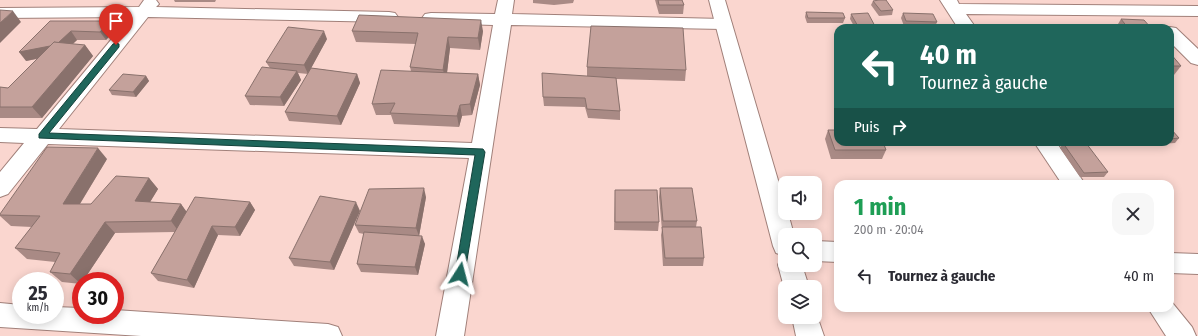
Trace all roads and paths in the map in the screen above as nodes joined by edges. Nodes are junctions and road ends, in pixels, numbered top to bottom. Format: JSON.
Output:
{"nodes":[{"id":1,"x":330,"y":0,"type":"edge"},
{"id":2,"x":717,"y":0,"type":"edge"},
{"id":3,"x":951,"y":4,"type":"edge"},
{"id":4,"x":148,"y":6,"type":"edge"},
{"id":5,"x":505,"y":10,"type":"edge"},
{"id":6,"x":1147,"y":10,"type":"junction"},
{"id":7,"x":1198,"y":11,"type":"edge"},
{"id":8,"x":0,"y":12,"type":"edge"},
{"id":9,"x":322,"y":16,"type":"junction"},
{"id":10,"x":724,"y":24,"type":"junction"},
{"id":11,"x":964,"y":24,"type":"edge"},
{"id":12,"x":1162,"y":24,"type":"edge"},
{"id":13,"x":1174,"y":36,"type":"edge"},
{"id":14,"x":1198,"y":59,"type":"edge"},
{"id":15,"x":0,"y":135,"type":"edge"},
{"id":16,"x":42,"y":136,"type":"junction"},
{"id":17,"x":1048,"y":146,"type":"edge"},
{"id":18,"x":480,"y":152,"type":"junction"},
{"id":19,"x":1071,"y":180,"type":"edge"},
{"id":20,"x":0,"y":188,"type":"edge"},
{"id":21,"x":780,"y":228,"type":"edge"},
{"id":22,"x":822,"y":251,"type":"edge"},
{"id":23,"x":834,"y":252,"type":"edge"},
{"id":24,"x":1174,"y":263,"type":"edge"},
{"id":25,"x":1198,"y":264,"type":"edge"},
{"id":26,"x":1164,"y":312,"type":"edge"},
{"id":27,"x":0,"y":315,"type":"edge"},
{"id":28,"x":807,"y":324,"type":"edge"},
{"id":29,"x":328,"y":336,"type":"edge"},
{"id":30,"x":450,"y":336,"type":"edge"},
{"id":31,"x":810,"y":336,"type":"edge"},
{"id":32,"x":1182,"y":336,"type":"edge"}],
"edges":[{"from":1,"to":9,"type":"street"},
{"from":2,"to":10,"type":"street"},
{"from":3,"to":6,"type":"street"},
{"from":3,"to":11,"type":"street"},
{"from":4,"to":8,"type":"street"},
{"from":4,"to":9,"type":"street"},
{"from":4,"to":16,"type":"street"},
{"from":5,"to":9,"type":"street"},
{"from":5,"to":10,"type":"street"},
{"from":5,"to":18,"type":"street"},
{"from":6,"to":7,"type":"street"},
{"from":6,"to":12,"type":"street"},
{"from":10,"to":21,"type":"street"},
{"from":13,"to":14,"type":"street"},
{"from":15,"to":16,"type":"street"},
{"from":16,"to":18,"type":"street"},
{"from":16,"to":20,"type":"street"},
{"from":17,"to":19,"type":"street"},
{"from":18,"to":30,"type":"street"},
{"from":22,"to":23,"type":"street"},
{"from":24,"to":25,"type":"street"},
{"from":26,"to":32,"type":"street"},
{"from":27,"to":29,"type":"street"},
{"from":28,"to":31,"type":"street"}]}
